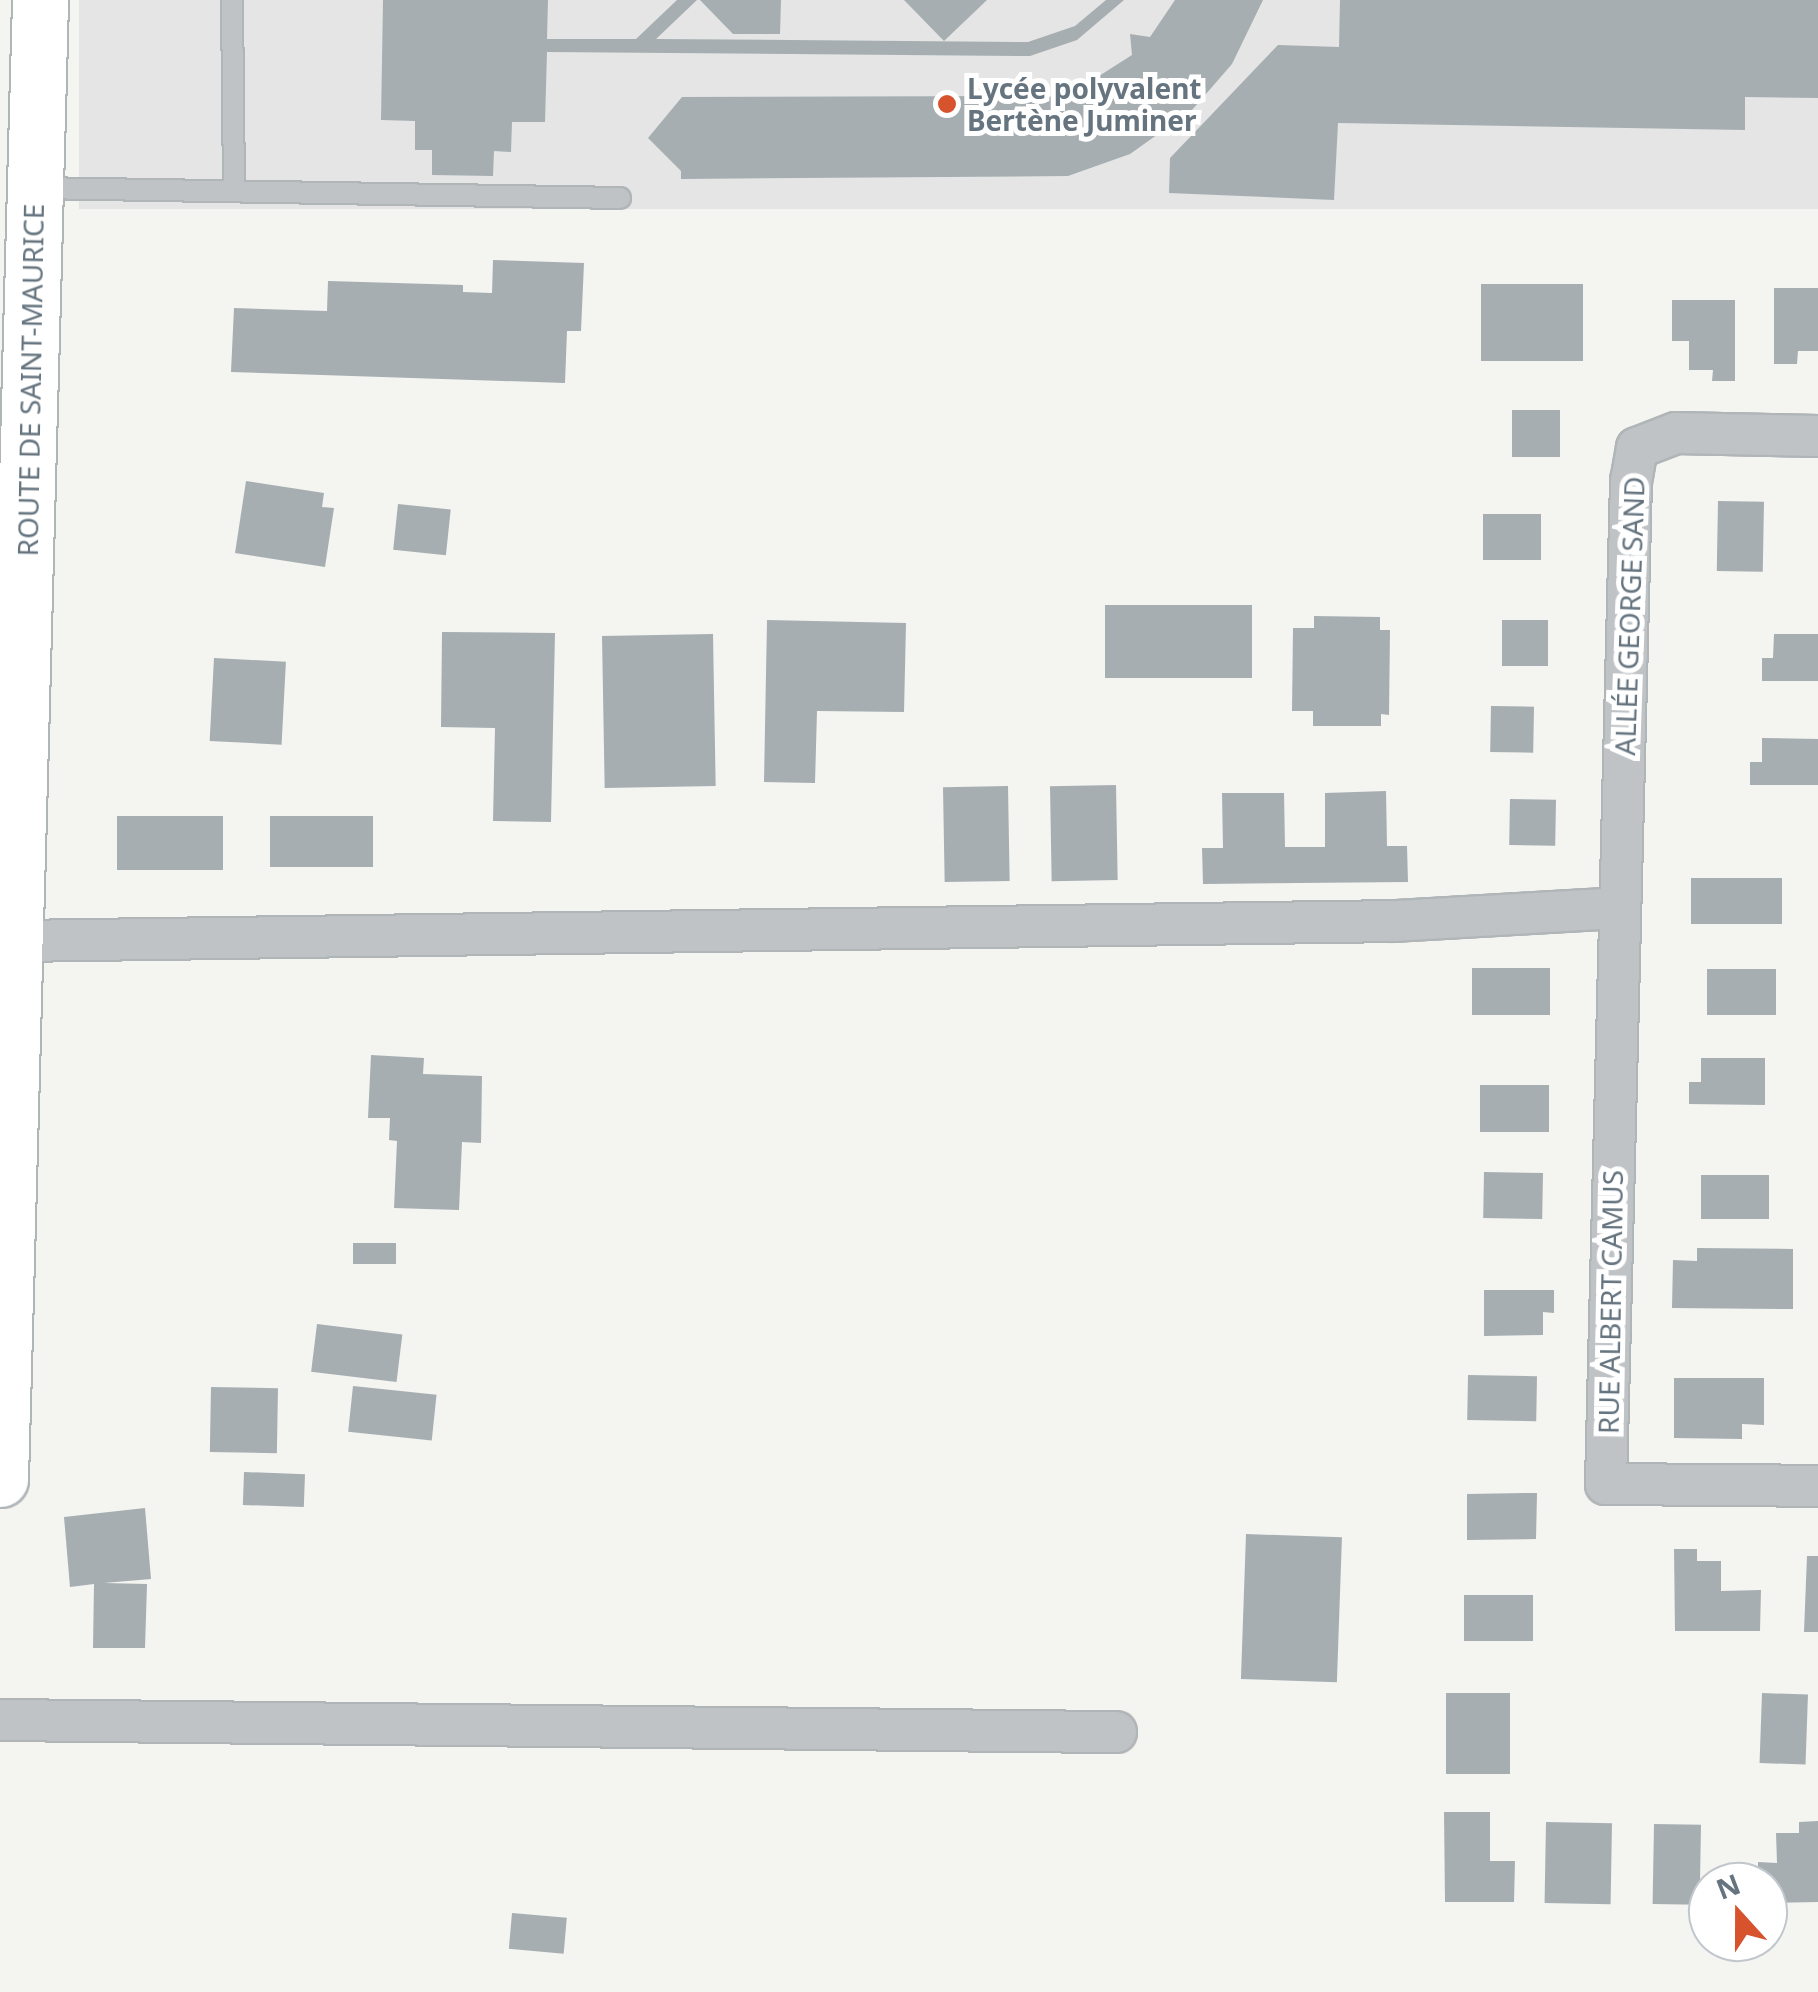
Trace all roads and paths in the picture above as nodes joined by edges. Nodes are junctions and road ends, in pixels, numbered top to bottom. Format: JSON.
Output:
{"nodes":[{"id":1,"x":40,"y":0,"type":"edge"},
{"id":2,"x":232,"y":0,"type":"edge"},
{"id":3,"x":35,"y":188,"type":"junction"},
{"id":4,"x":234,"y":190,"type":"junction"},
{"id":5,"x":620,"y":198,"type":"dead end"},
{"id":6,"x":1818,"y":436,"type":"edge"},
{"id":7,"x":1620,"y":908,"type":"junction"},
{"id":8,"x":17,"y":941,"type":"junction"},
{"id":9,"x":0,"y":1480,"type":"edge"},
{"id":10,"x":1818,"y":1486,"type":"edge"},
{"id":11,"x":0,"y":1720,"type":"edge"},
{"id":12,"x":1116,"y":1732,"type":"dead end"}],
"edges":[{"from":1,"to":3,"type":"street","name":"ROUTE DE SAINT-MAURICE"},
{"from":2,"to":4,"type":"lane"},
{"from":3,"to":4,"type":"lane"},
{"from":3,"to":8,"type":"street","name":"ROUTE DE SAINT-MAURICE"},
{"from":4,"to":5,"type":"lane"},
{"from":6,"to":7,"type":"street","name":"ALLÉE GEORGE SAND"},
{"from":7,"to":8,"type":"street"},
{"from":7,"to":10,"type":"street","name":"RUE ALBERT CAMUS"},
{"from":8,"to":9,"type":"street","name":"ROUTE DE SAINT-MAURICE"},
{"from":11,"to":12,"type":"street"}]}
